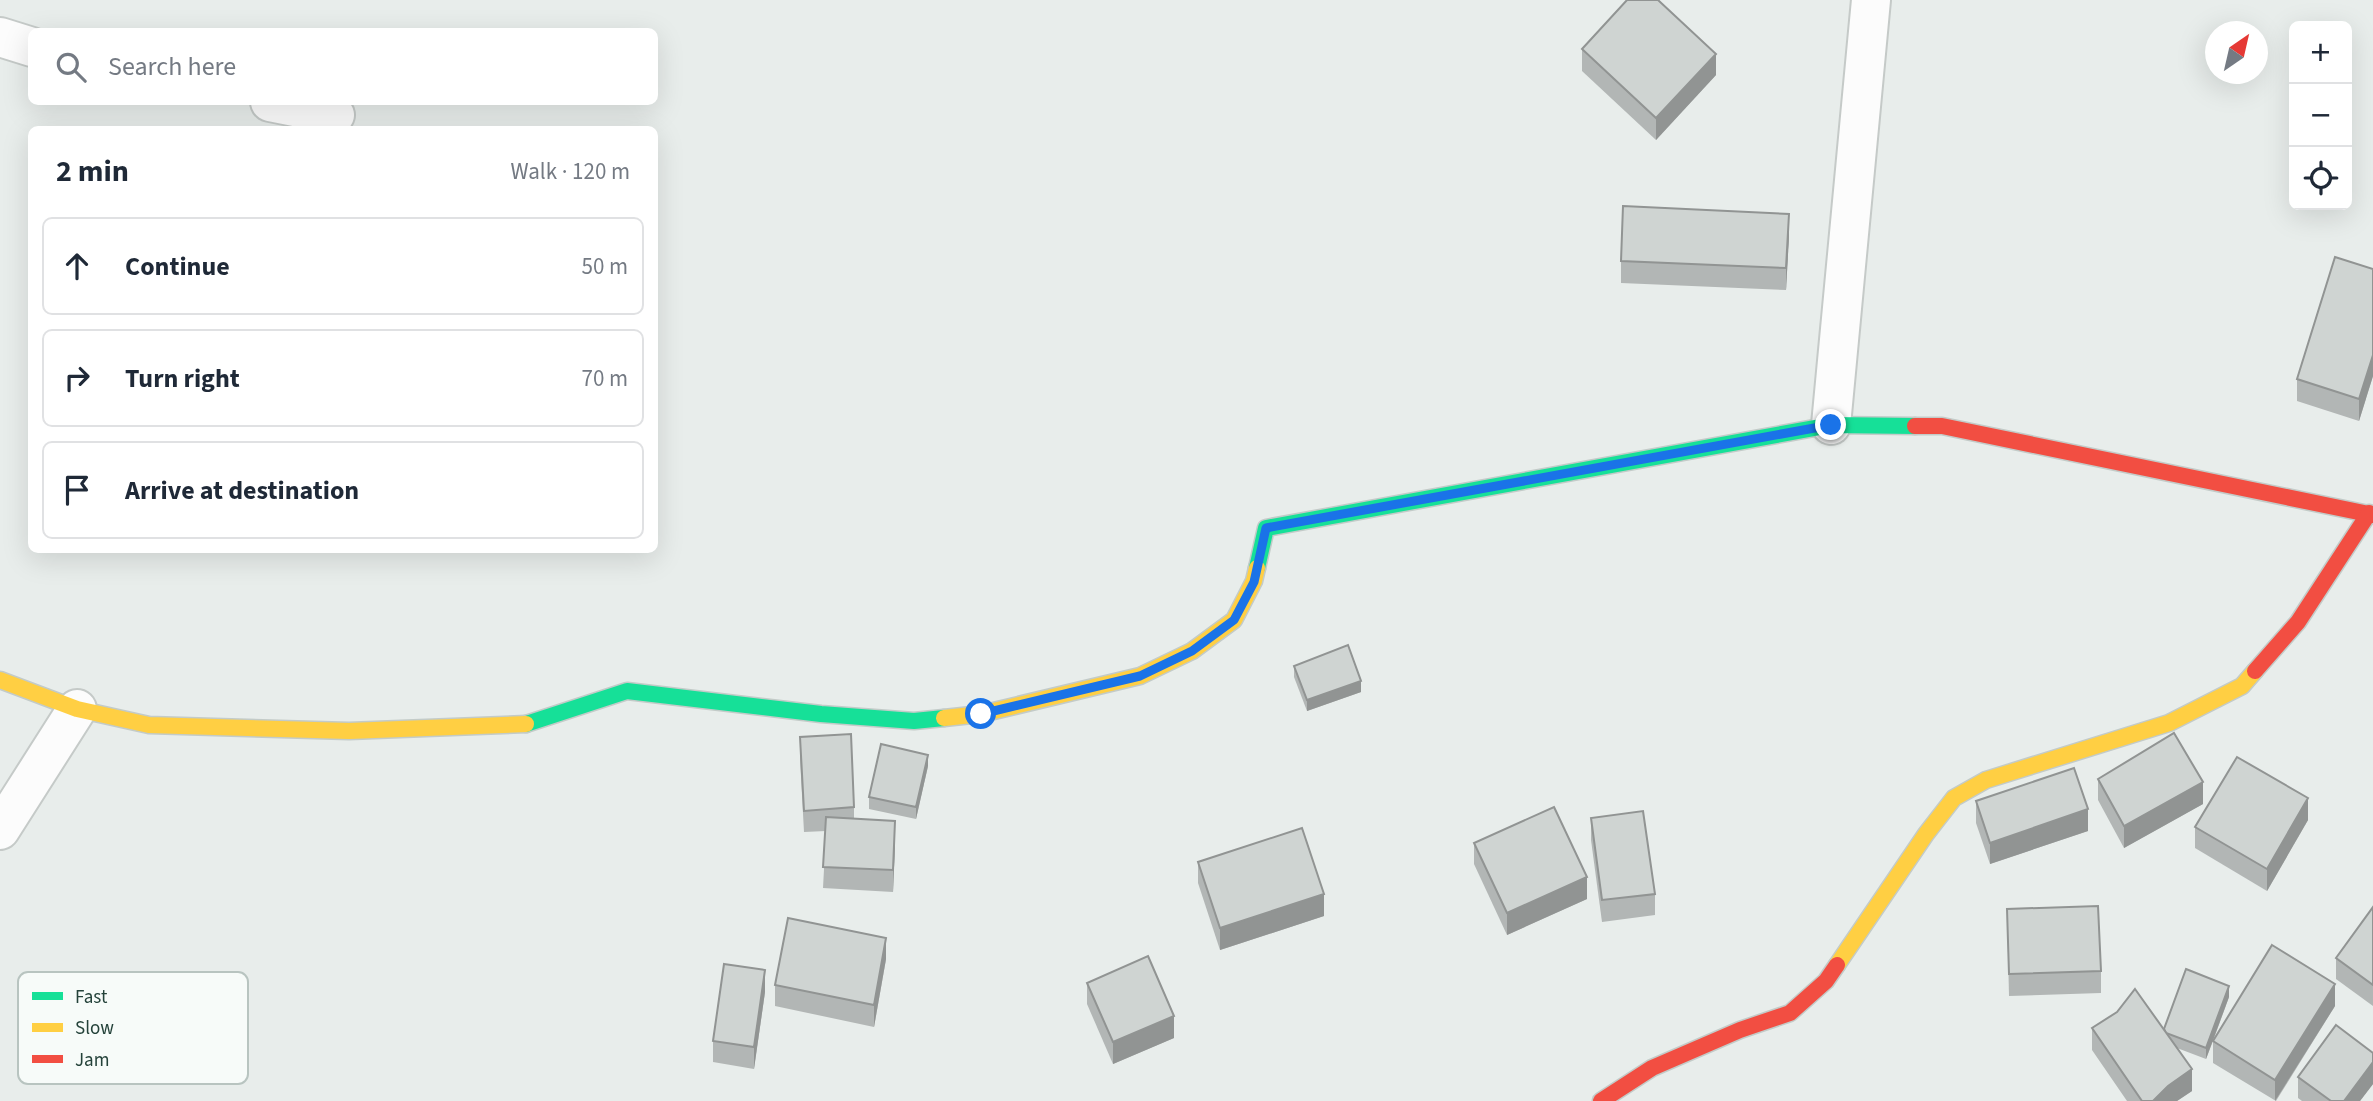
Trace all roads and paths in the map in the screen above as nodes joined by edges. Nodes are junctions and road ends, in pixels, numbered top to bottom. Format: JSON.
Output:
{"nodes":[{"id":1,"x":1871,"y":0,"type":"edge"},
{"id":2,"x":0,"y":37,"type":"edge"},
{"id":3,"x":28,"y":46,"type":"edge"},
{"id":4,"x":285,"y":105,"type":"edge"},
{"id":5,"x":335,"y":115,"type":"dead end"},
{"id":6,"x":1831,"y":425,"type":"junction"},
{"id":7,"x":2371,"y":514,"type":"edge"},
{"id":8,"x":0,"y":680,"type":"edge"},
{"id":9,"x":78,"y":709,"type":"junction"},
{"id":10,"x":0,"y":830,"type":"edge"},
{"id":11,"x":1601,"y":1101,"type":"edge"}],
"edges":[{"from":1,"to":6,"type":"street"},
{"from":2,"to":3,"type":"street"},
{"from":4,"to":5,"type":"street"},
{"from":6,"to":7,"type":"street"},
{"from":6,"to":9,"type":"street"},
{"from":7,"to":11,"type":"street"},
{"from":8,"to":9,"type":"street"},
{"from":9,"to":10,"type":"street"}]}
